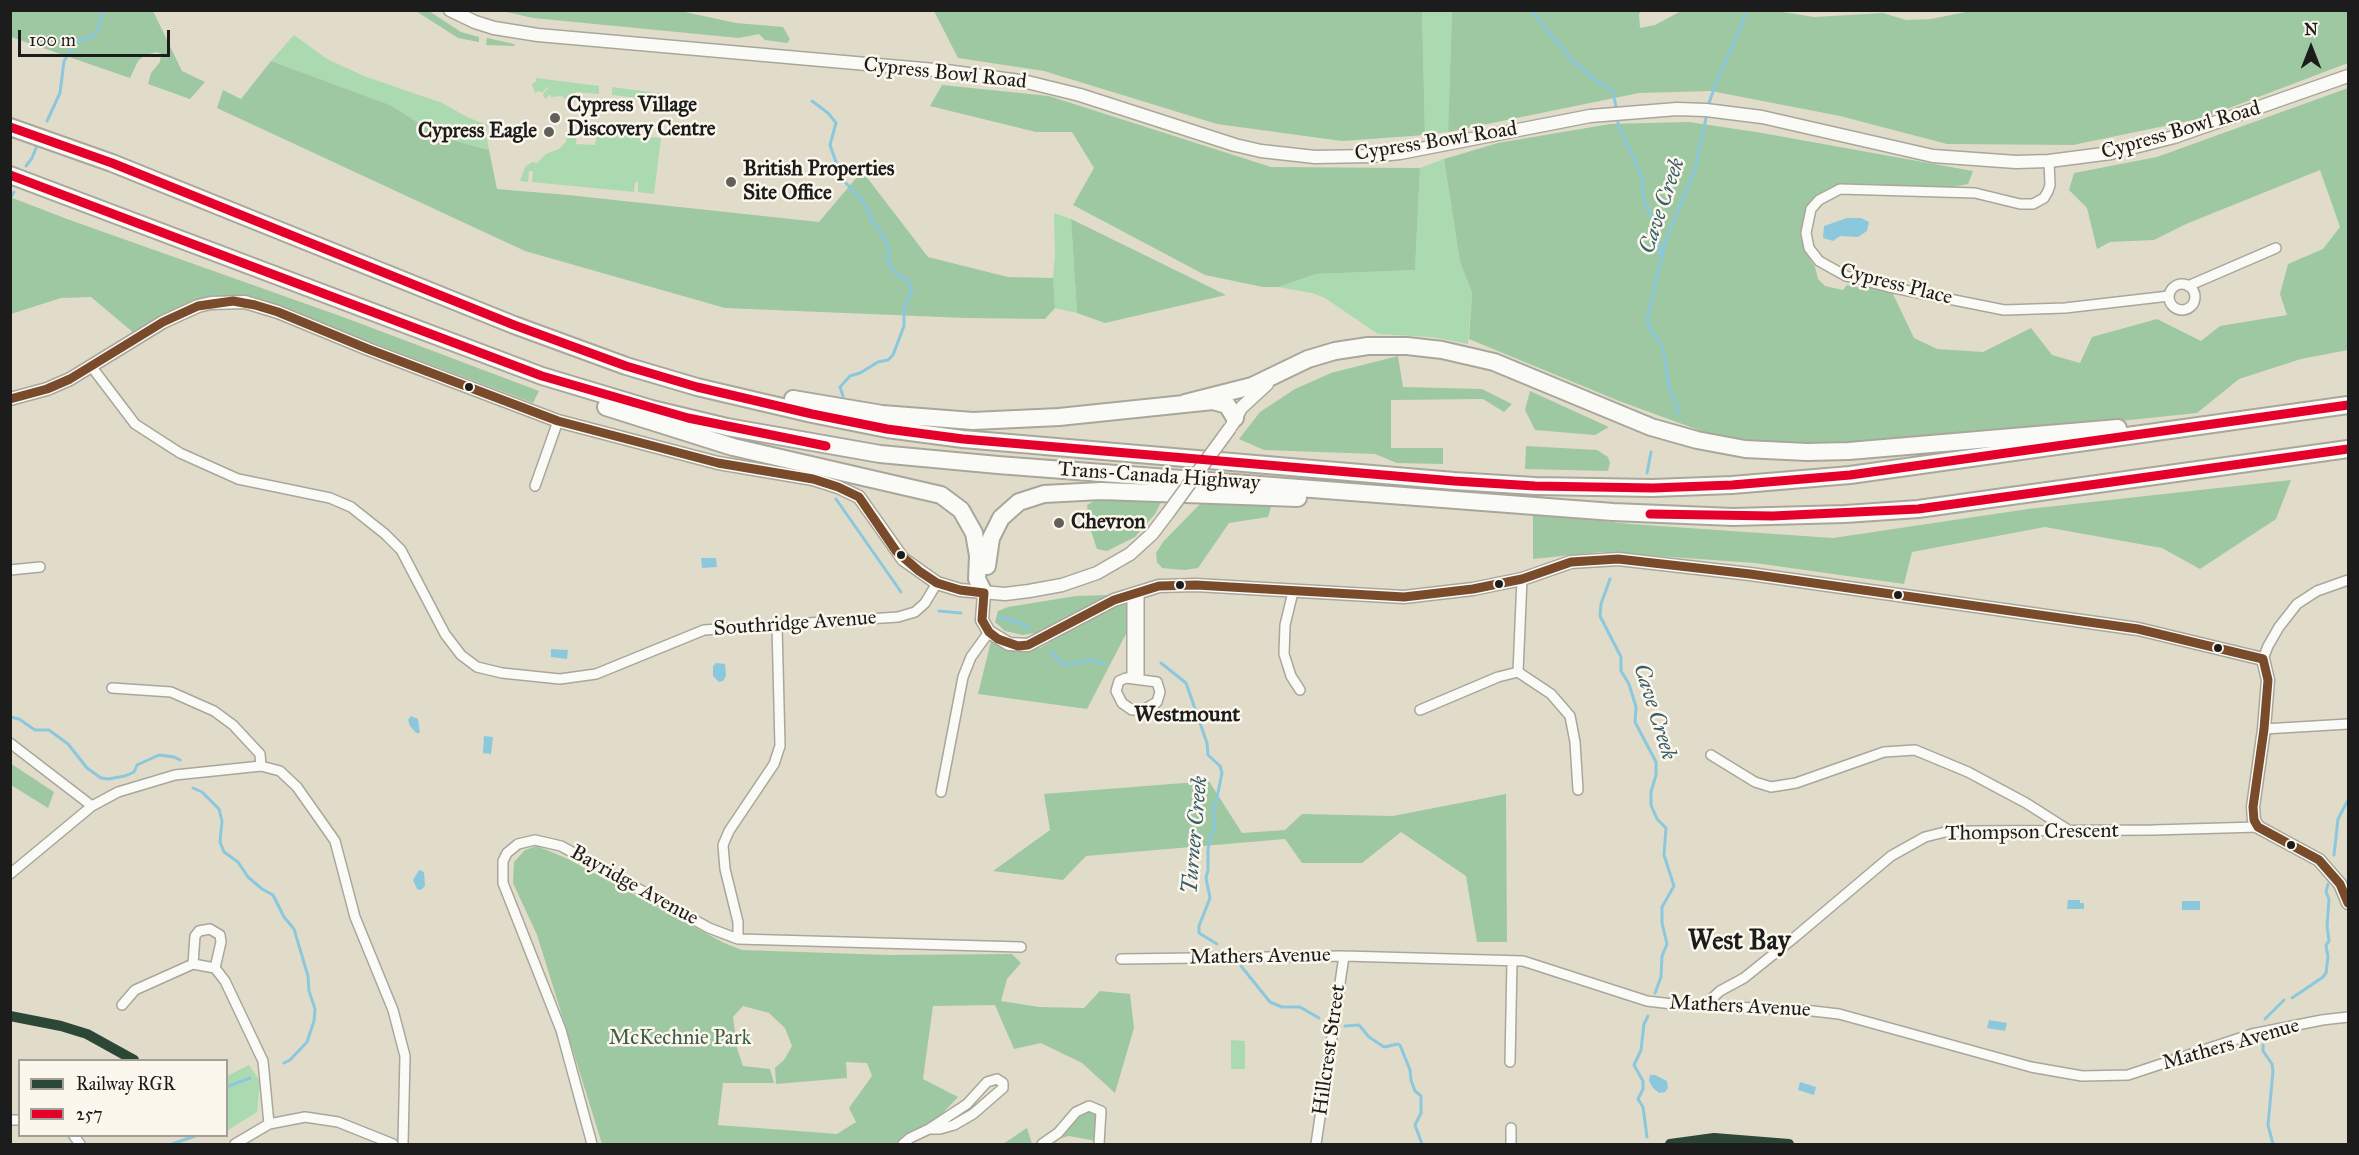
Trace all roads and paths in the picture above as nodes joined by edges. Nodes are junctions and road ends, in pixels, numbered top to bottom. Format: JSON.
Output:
{"nodes":[{"id":1,"x":450,"y":10,"type":"edge"},
{"id":2,"x":2349,"y":76,"type":"edge"},
{"id":3,"x":10,"y":127,"type":"edge"},
{"id":4,"x":2049,"y":161,"type":"junction"},
{"id":5,"x":10,"y":175,"type":"edge"},
{"id":6,"x":2276,"y":248,"type":"dead end"},
{"id":7,"x":2188,"y":286,"type":"junction"},
{"id":8,"x":2169,"y":296,"type":"junction"},
{"id":9,"x":503,"y":362,"type":"junction"},
{"id":10,"x":91,"y":366,"type":"junction"},
{"id":11,"x":626,"y":366,"type":"junction"},
{"id":12,"x":1295,"y":366,"type":"junction"},
{"id":13,"x":10,"y":399,"type":"edge"},
{"id":14,"x":1185,"y":404,"type":"junction"},
{"id":15,"x":2349,"y":405,"type":"edge"},
{"id":16,"x":558,"y":421,"type":"junction"},
{"id":17,"x":1232,"y":423,"type":"junction"},
{"id":18,"x":2218,"y":424,"type":"junction"},
{"id":19,"x":2349,"y":449,"type":"edge"},
{"id":20,"x":535,"y":486,"type":"dead end"},
{"id":21,"x":1453,"y":500,"type":"junction"},
{"id":22,"x":40,"y":567,"type":"dead end"},
{"id":23,"x":10,"y":570,"type":"edge"},
{"id":24,"x":1522,"y":579,"type":"junction"},
{"id":25,"x":2349,"y":580,"type":"edge"},
{"id":26,"x":938,"y":583,"type":"junction"},
{"id":27,"x":1293,"y":592,"type":"junction"},
{"id":28,"x":984,"y":593,"type":"junction"},
{"id":29,"x":1135,"y":593,"type":"junction"},
{"id":30,"x":777,"y":625,"type":"junction"},
{"id":31,"x":989,"y":632,"type":"junction"},
{"id":32,"x":2264,"y":659,"type":"junction"},
{"id":33,"x":1518,"y":672,"type":"junction"},
{"id":34,"x":1136,"y":678,"type":"junction"},
{"id":35,"x":112,"y":688,"type":"dead end"},
{"id":36,"x":1300,"y":690,"type":"dead end"},
{"id":37,"x":1420,"y":710,"type":"dead end"},
{"id":38,"x":2349,"y":723,"type":"edge"},
{"id":39,"x":2264,"y":729,"type":"junction"},
{"id":40,"x":10,"y":743,"type":"edge"},
{"id":41,"x":1711,"y":755,"type":"dead end"},
{"id":42,"x":261,"y":766,"type":"junction"},
{"id":43,"x":1578,"y":790,"type":"dead end"},
{"id":44,"x":941,"y":792,"type":"dead end"},
{"id":45,"x":92,"y":806,"type":"junction"},
{"id":46,"x":2258,"y":827,"type":"junction"},
{"id":47,"x":2070,"y":831,"type":"junction"},
{"id":48,"x":10,"y":874,"type":"edge"},
{"id":49,"x":2344,"y":882,"type":"edge"},
{"id":50,"x":2349,"y":903,"type":"edge"},
{"id":51,"x":738,"y":939,"type":"junction"},
{"id":52,"x":1021,"y":947,"type":"dead end"},
{"id":53,"x":1344,"y":956,"type":"junction"},
{"id":54,"x":1121,"y":958,"type":"dead end"},
{"id":55,"x":1512,"y":961,"type":"junction"},
{"id":56,"x":193,"y":964,"type":"junction"},
{"id":57,"x":215,"y":968,"type":"junction"},
{"id":58,"x":122,"y":1005,"type":"dead end"},
{"id":59,"x":1705,"y":1005,"type":"junction"},
{"id":60,"x":2349,"y":1017,"type":"edge"},
{"id":61,"x":1510,"y":1062,"type":"dead end"},
{"id":62,"x":269,"y":1124,"type":"junction"},
{"id":63,"x":1511,"y":1128,"type":"dead end"},
{"id":64,"x":929,"y":1129,"type":"junction"},
{"id":65,"x":235,"y":1144,"type":"edge"},
{"id":66,"x":393,"y":1144,"type":"edge"},
{"id":67,"x":403,"y":1144,"type":"edge"},
{"id":68,"x":592,"y":1144,"type":"edge"},
{"id":69,"x":903,"y":1144,"type":"edge"},
{"id":70,"x":1042,"y":1144,"type":"edge"},
{"id":71,"x":1099,"y":1144,"type":"edge"},
{"id":72,"x":1316,"y":1144,"type":"edge"},
{"id":73,"x":1511,"y":1144,"type":"edge"}],
"edges":[{"from":1,"to":4,"type":"street","name":"Cypress Bowl Road"},
{"from":2,"to":4,"type":"street","name":"Cypress Bowl Road"},
{"from":3,"to":11,"type":"highway","name":"Trans-Canada Highway"},
{"from":4,"to":8,"type":"street","name":"Cypress Place"},
{"from":5,"to":9,"type":"highway","name":"Trans-Canada Highway"},
{"from":6,"to":7,"type":"street","name":"Cypress Place"},
{"from":7,"to":8,"type":"street","name":"Cypress Place"},
{"from":7,"to":8,"type":"street"},
{"from":9,"to":21,"type":"highway","name":"Trans-Canada Highway"},
{"from":9,"to":28,"type":"highway"},
{"from":10,"to":13,"type":"street"},
{"from":10,"to":16,"type":"street"},
{"from":10,"to":30,"type":"street","name":"Southridge Avenue"},
{"from":11,"to":14,"type":"highway"},
{"from":11,"to":18,"type":"highway","name":"Trans-Canada Highway"},
{"from":12,"to":14,"type":"highway"},
{"from":12,"to":17,"type":"street"},
{"from":12,"to":18,"type":"highway"},
{"from":14,"to":17,"type":"highway"},
{"from":15,"to":18,"type":"highway","name":"Trans-Canada Highway"},
{"from":16,"to":20,"type":"street"},
{"from":16,"to":26,"type":"street"},
{"from":17,"to":28,"type":"street","bridge":true},
{"from":19,"to":21,"type":"highway","name":"Trans-Canada Highway"},
{"from":21,"to":28,"type":"highway"},
{"from":22,"to":23,"type":"street"},
{"from":24,"to":27,"type":"street"},
{"from":24,"to":32,"type":"street"},
{"from":24,"to":33,"type":"street"},
{"from":25,"to":32,"type":"street"},
{"from":26,"to":28,"type":"street"},
{"from":26,"to":30,"type":"street","name":"Southridge Avenue"},
{"from":27,"to":29,"type":"street"},
{"from":27,"to":36,"type":"street"},
{"from":28,"to":31,"type":"street"},
{"from":29,"to":31,"type":"street"},
{"from":29,"to":34,"type":"street"},
{"from":30,"to":51,"type":"street","name":"Bayridge Avenue"},
{"from":31,"to":44,"type":"street"},
{"from":32,"to":39,"type":"street"},
{"from":33,"to":37,"type":"street"},
{"from":33,"to":43,"type":"street"},
{"from":34,"to":34,"type":"street"},
{"from":35,"to":42,"type":"street"},
{"from":38,"to":39,"type":"street"},
{"from":39,"to":46,"type":"street"},
{"from":40,"to":45,"type":"street"},
{"from":41,"to":47,"type":"street"},
{"from":42,"to":45,"type":"street"},
{"from":42,"to":67,"type":"street"},
{"from":45,"to":48,"type":"street"},
{"from":46,"to":47,"type":"street","name":"Thompson Crescent"},
{"from":46,"to":49,"type":"street","name":"Thompson Crescent"},
{"from":47,"to":59,"type":"street","name":"Thompson Crescent"},
{"from":49,"to":50,"type":"street","name":"Thompson Crescent"},
{"from":51,"to":52,"type":"street"},
{"from":51,"to":68,"type":"street","name":"Bayridge Avenue"},
{"from":53,"to":54,"type":"street","name":"Mathers Avenue"},
{"from":53,"to":55,"type":"street","name":"Mathers Avenue"},
{"from":53,"to":72,"type":"street","name":"Hillcrest Street"},
{"from":55,"to":59,"type":"street","name":"Mathers Avenue"},
{"from":55,"to":61,"type":"street"},
{"from":56,"to":57,"type":"street"},
{"from":56,"to":57,"type":"street"},
{"from":56,"to":58,"type":"street"},
{"from":57,"to":62,"type":"street"},
{"from":59,"to":60,"type":"street","name":"Mathers Avenue"},
{"from":62,"to":65,"type":"street"},
{"from":62,"to":66,"type":"street"},
{"from":63,"to":73,"type":"street"},
{"from":64,"to":64,"type":"street"},
{"from":64,"to":69,"type":"street"},
{"from":70,"to":71,"type":"street"}]}
